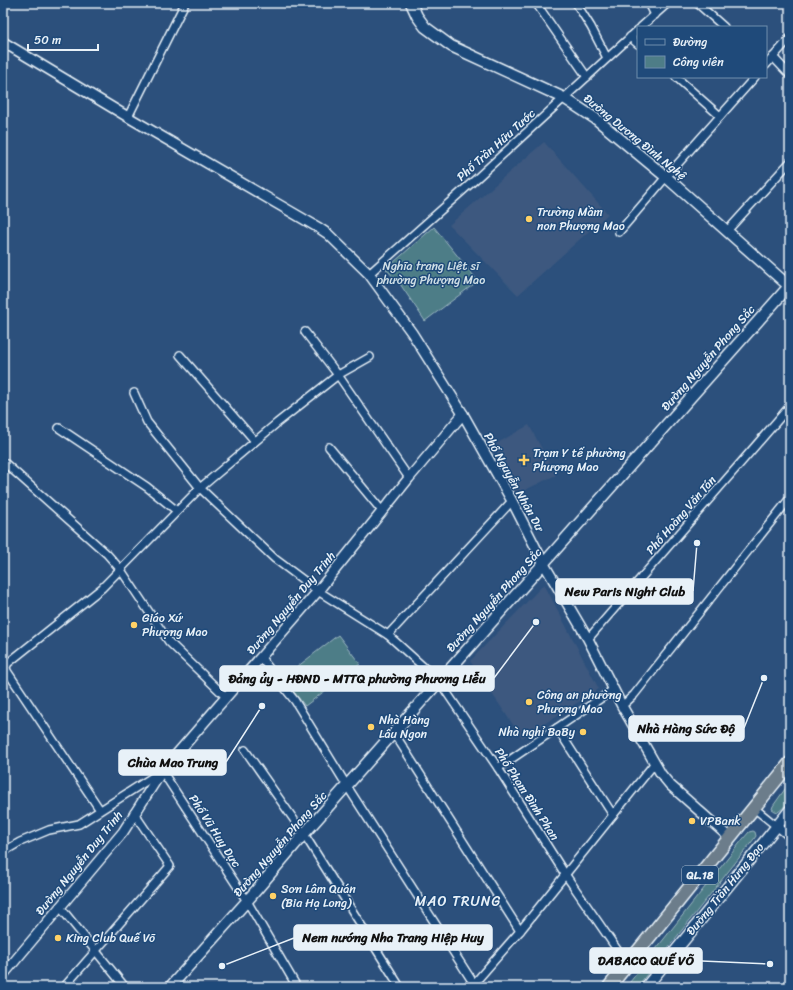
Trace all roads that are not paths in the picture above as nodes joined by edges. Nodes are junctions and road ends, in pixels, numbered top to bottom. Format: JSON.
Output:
{"nodes":[{"id":1,"x":185,"y":3,"type":"edge"},
{"id":2,"x":412,"y":3,"type":"edge"},
{"id":3,"x":536,"y":3,"type":"edge"},
{"id":4,"x":576,"y":3,"type":"edge"},
{"id":5,"x":649,"y":3,"type":"edge"},
{"id":6,"x":668,"y":3,"type":"edge"},
{"id":7,"x":697,"y":3,"type":"edge"},
{"id":8,"x":655,"y":15,"type":"junction"},
{"id":9,"x":643,"y":26,"type":"edge"},
{"id":10,"x":723,"y":26,"type":"edge"},
{"id":11,"x":637,"y":31,"type":"edge"},
{"id":12,"x":630,"y":37,"type":"junction"},
{"id":13,"x":790,"y":38,"type":"edge"},
{"id":14,"x":3,"y":42,"type":"edge"},
{"id":15,"x":637,"y":43,"type":"edge"},
{"id":16,"x":773,"y":57,"type":"junction"},
{"id":17,"x":607,"y":58,"type":"junction"},
{"id":18,"x":767,"y":64,"type":"edge"},
{"id":19,"x":790,"y":75,"type":"edge"},
{"id":20,"x":587,"y":77,"type":"junction"},
{"id":21,"x":677,"y":78,"type":"edge"},
{"id":22,"x":754,"y":78,"type":"edge"},
{"id":23,"x":564,"y":98,"type":"junction"},
{"id":24,"x":720,"y":116,"type":"junction"},
{"id":25,"x":128,"y":117,"type":"junction"},
{"id":26,"x":790,"y":162,"type":"edge"},
{"id":27,"x":666,"y":177,"type":"junction"},
{"id":28,"x":727,"y":231,"type":"junction"},
{"id":29,"x":618,"y":232,"type":"dead end"},
{"id":30,"x":369,"y":274,"type":"junction"},
{"id":31,"x":790,"y":286,"type":"edge"},
{"id":32,"x":305,"y":332,"type":"dead end"},
{"id":33,"x":180,"y":355,"type":"dead end"},
{"id":34,"x":370,"y":357,"type":"dead end"},
{"id":35,"x":338,"y":375,"type":"junction"},
{"id":36,"x":134,"y":393,"type":"dead end"},
{"id":37,"x":790,"y":406,"type":"edge"},
{"id":38,"x":463,"y":414,"type":"junction"},
{"id":39,"x":59,"y":428,"type":"dead end"},
{"id":40,"x":255,"y":442,"type":"junction"},
{"id":41,"x":328,"y":447,"type":"dead end"},
{"id":42,"x":6,"y":464,"type":"dead end"},
{"id":43,"x":409,"y":478,"type":"junction"},
{"id":44,"x":200,"y":488,"type":"junction"},
{"id":45,"x":790,"y":498,"type":"edge"},
{"id":46,"x":512,"y":500,"type":"junction"},
{"id":47,"x":177,"y":511,"type":"junction"},
{"id":48,"x":382,"y":511,"type":"junction"},
{"id":49,"x":544,"y":564,"type":"junction"},
{"id":50,"x":121,"y":570,"type":"junction"},
{"id":51,"x":318,"y":591,"type":"junction"},
{"id":52,"x":388,"y":635,"type":"junction"},
{"id":53,"x":588,"y":639,"type":"junction"},
{"id":54,"x":261,"y":658,"type":"junction"},
{"id":55,"x":440,"y":681,"type":"junction"},
{"id":56,"x":613,"y":690,"type":"junction"},
{"id":57,"x":226,"y":697,"type":"junction"},
{"id":58,"x":622,"y":706,"type":"junction"},
{"id":59,"x":557,"y":728,"type":"junction"},
{"id":60,"x":394,"y":733,"type":"junction"},
{"id":61,"x":245,"y":750,"type":"dead end"},
{"id":62,"x":790,"y":763,"type":"edge"},
{"id":63,"x":654,"y":764,"type":"junction"},
{"id":64,"x":498,"y":768,"type":"junction"},
{"id":65,"x":162,"y":771,"type":"junction"},
{"id":66,"x":347,"y":786,"type":"junction"},
{"id":67,"x":754,"y":808,"type":"junction"},
{"id":68,"x":100,"y":810,"type":"junction"},
{"id":69,"x":790,"y":810,"type":"edge"},
{"id":70,"x":134,"y":813,"type":"junction"},
{"id":71,"x":613,"y":815,"type":"junction"},
{"id":72,"x":777,"y":826,"type":"junction"},
{"id":73,"x":304,"y":834,"type":"junction"},
{"id":74,"x":790,"y":837,"type":"edge"},
{"id":75,"x":730,"y":838,"type":"junction"},
{"id":76,"x":3,"y":852,"type":"edge"},
{"id":77,"x":565,"y":874,"type":"junction"},
{"id":78,"x":247,"y":901,"type":"junction"},
{"id":79,"x":60,"y":907,"type":"junction"},
{"id":80,"x":520,"y":931,"type":"junction"},
{"id":81,"x":95,"y":951,"type":"junction"},
{"id":82,"x":627,"y":964,"type":"junction"},
{"id":83,"x":3,"y":975,"type":"edge"},
{"id":84,"x":473,"y":986,"type":"edge"},
{"id":85,"x":64,"y":987,"type":"edge"},
{"id":86,"x":125,"y":987,"type":"edge"},
{"id":87,"x":170,"y":987,"type":"edge"},
{"id":88,"x":297,"y":987,"type":"edge"},
{"id":89,"x":400,"y":987,"type":"edge"},
{"id":90,"x":609,"y":987,"type":"edge"},
{"id":91,"x":646,"y":987,"type":"edge"}],
"edges":[{"from":1,"to":25,"type":"street"},
{"from":2,"to":23,"type":"main road","name":"Đường Dương Đình Nghệ"},
{"from":3,"to":20,"type":"street"},
{"from":4,"to":17,"type":"street"},
{"from":5,"to":8,"type":"street"},
{"from":6,"to":8,"type":"street"},
{"from":7,"to":10,"type":"street"},
{"from":8,"to":9,"type":"street"},
{"from":11,"to":12,"type":"street","name":"Phố Trần Hữu Tước"},
{"from":12,"to":15,"type":"street"},
{"from":12,"to":17,"type":"street","name":"Phố Trần Hữu Tước"},
{"from":13,"to":16,"type":"street"},
{"from":14,"to":25,"type":"street","name":"Phố Nguyễn Nhân Dư"},
{"from":16,"to":18,"type":"street"},
{"from":16,"to":19,"type":"street"},
{"from":17,"to":20,"type":"street","name":"Phố Trần Hữu Tước"},
{"from":20,"to":23,"type":"street","name":"Phố Trần Hữu Tước"},
{"from":21,"to":24,"type":"street"},
{"from":22,"to":24,"type":"street"},
{"from":23,"to":27,"type":"main road","name":"Đường Dương Đình Nghệ"},
{"from":23,"to":30,"type":"street","name":"Phố Trần Hữu Tước"},
{"from":24,"to":27,"type":"street"},
{"from":25,"to":30,"type":"street","name":"Phố Nguyễn Nhân Dư"},
{"from":26,"to":28,"type":"street"},
{"from":27,"to":28,"type":"main road","name":"Đường Dương Đình Nghệ"},
{"from":27,"to":29,"type":"street"},
{"from":28,"to":31,"type":"main road","name":"Đường Dương Đình Nghệ"},
{"from":30,"to":38,"type":"street","name":"Phố Nguyễn Nhân Dư"},
{"from":31,"to":49,"type":"main road","name":"Đường Nguyễn Phong Sắc"},
{"from":32,"to":35,"type":"street"},
{"from":33,"to":40,"type":"street"},
{"from":34,"to":35,"type":"street"},
{"from":35,"to":40,"type":"street"},
{"from":35,"to":43,"type":"street"},
{"from":36,"to":44,"type":"street","name":"Phố Phạm Đình Phan"},
{"from":37,"to":53,"type":"street","name":"Phố Hoàng Văn Tán"},
{"from":38,"to":43,"type":"street","name":"Đường Nguyễn Duy Trinh"},
{"from":38,"to":46,"type":"street","name":"Phố Nguyễn Nhân Dư"},
{"from":39,"to":47,"type":"street"},
{"from":40,"to":44,"type":"street"},
{"from":41,"to":48,"type":"street"},
{"from":42,"to":50,"type":"street"},
{"from":43,"to":48,"type":"street","name":"Đường Nguyễn Duy Trinh"},
{"from":44,"to":47,"type":"street"},
{"from":44,"to":51,"type":"street","name":"Phố Phạm Đình Phan"},
{"from":45,"to":58,"type":"street"},
{"from":46,"to":49,"type":"street","name":"Phố Nguyễn Nhân Dư"},
{"from":46,"to":52,"type":"street"},
{"from":47,"to":50,"type":"street"},
{"from":48,"to":51,"type":"street","name":"Đường Nguyễn Duy Trinh"},
{"from":49,"to":53,"type":"street","name":"Phố Nguyễn Nhân Dư"},
{"from":49,"to":55,"type":"main road","name":"Đường Nguyễn Phong Sắc"},
{"from":50,"to":57,"type":"street"},
{"from":50,"to":68,"type":"street"},
{"from":51,"to":52,"type":"street","name":"Phố Phạm Đình Phan"},
{"from":51,"to":54,"type":"street","name":"Đường Nguyễn Duy Trinh"},
{"from":52,"to":55,"type":"street","name":"Phố Phạm Đình Phan"},
{"from":53,"to":56,"type":"street","name":"Phố Nguyễn Nhân Dư"},
{"from":54,"to":57,"type":"street","name":"Đường Nguyễn Duy Trinh"},
{"from":54,"to":66,"type":"street"},
{"from":55,"to":60,"type":"main road","name":"Đường Nguyễn Phong Sắc"},
{"from":55,"to":64,"type":"street","name":"Phố Phạm Đình Phan"},
{"from":56,"to":58,"type":"street","name":"Phố Nguyễn Nhân Dư"},
{"from":56,"to":59,"type":"street"},
{"from":57,"to":65,"type":"street","name":"Đường Nguyễn Duy Trinh"},
{"from":58,"to":63,"type":"street","name":"Phố Nguyễn Nhân Dư"},
{"from":59,"to":64,"type":"street"},
{"from":59,"to":71,"type":"street"},
{"from":60,"to":66,"type":"main road","name":"Đường Nguyễn Phong Sắc"},
{"from":60,"to":80,"type":"street"},
{"from":61,"to":73,"type":"street"},
{"from":62,"to":67,"type":"highway","number":"QL.18"},
{"from":63,"to":71,"type":"street"},
{"from":63,"to":75,"type":"street","name":"Phố Nguyễn Nhân Dư"},
{"from":64,"to":77,"type":"street","name":"Phố Phạm Đình Phan"},
{"from":65,"to":68,"type":"street"},
{"from":65,"to":70,"type":"street","name":"Đường Nguyễn Duy Trinh"},
{"from":65,"to":78,"type":"street","name":"Phố Vũ Huy Dực"},
{"from":66,"to":73,"type":"main road","name":"Đường Nguyễn Phong Sắc"},
{"from":66,"to":84,"type":"street"},
{"from":67,"to":72,"type":"street"},
{"from":67,"to":75,"type":"highway","number":"QL.18"},
{"from":68,"to":76,"type":"street"},
{"from":69,"to":72,"type":"main road","name":"Đường Trần Hưng Đạo"},
{"from":70,"to":79,"type":"street","name":"Đường Nguyễn Duy Trinh"},
{"from":70,"to":81,"type":"street"},
{"from":71,"to":77,"type":"street"},
{"from":72,"to":74,"type":"street"},
{"from":72,"to":91,"type":"main road","name":"Đường Trần Hưng Đạo"},
{"from":73,"to":78,"type":"main road","name":"Đường Nguyễn Phong Sắc"},
{"from":73,"to":89,"type":"street"},
{"from":75,"to":82,"type":"highway","number":"QL.18"},
{"from":77,"to":80,"type":"street"},
{"from":77,"to":82,"type":"street","name":"Phố Phạm Đình Phan"},
{"from":78,"to":87,"type":"main road","name":"Đường Nguyễn Phong Sắc"},
{"from":78,"to":88,"type":"street","name":"Phố Vũ Huy Dực"},
{"from":79,"to":81,"type":"street"},
{"from":79,"to":83,"type":"street","name":"Đường Nguyễn Duy Trinh"},
{"from":80,"to":84,"type":"street"},
{"from":81,"to":85,"type":"street"},
{"from":81,"to":86,"type":"street"},
{"from":82,"to":90,"type":"highway","number":"QL.18"}]}
